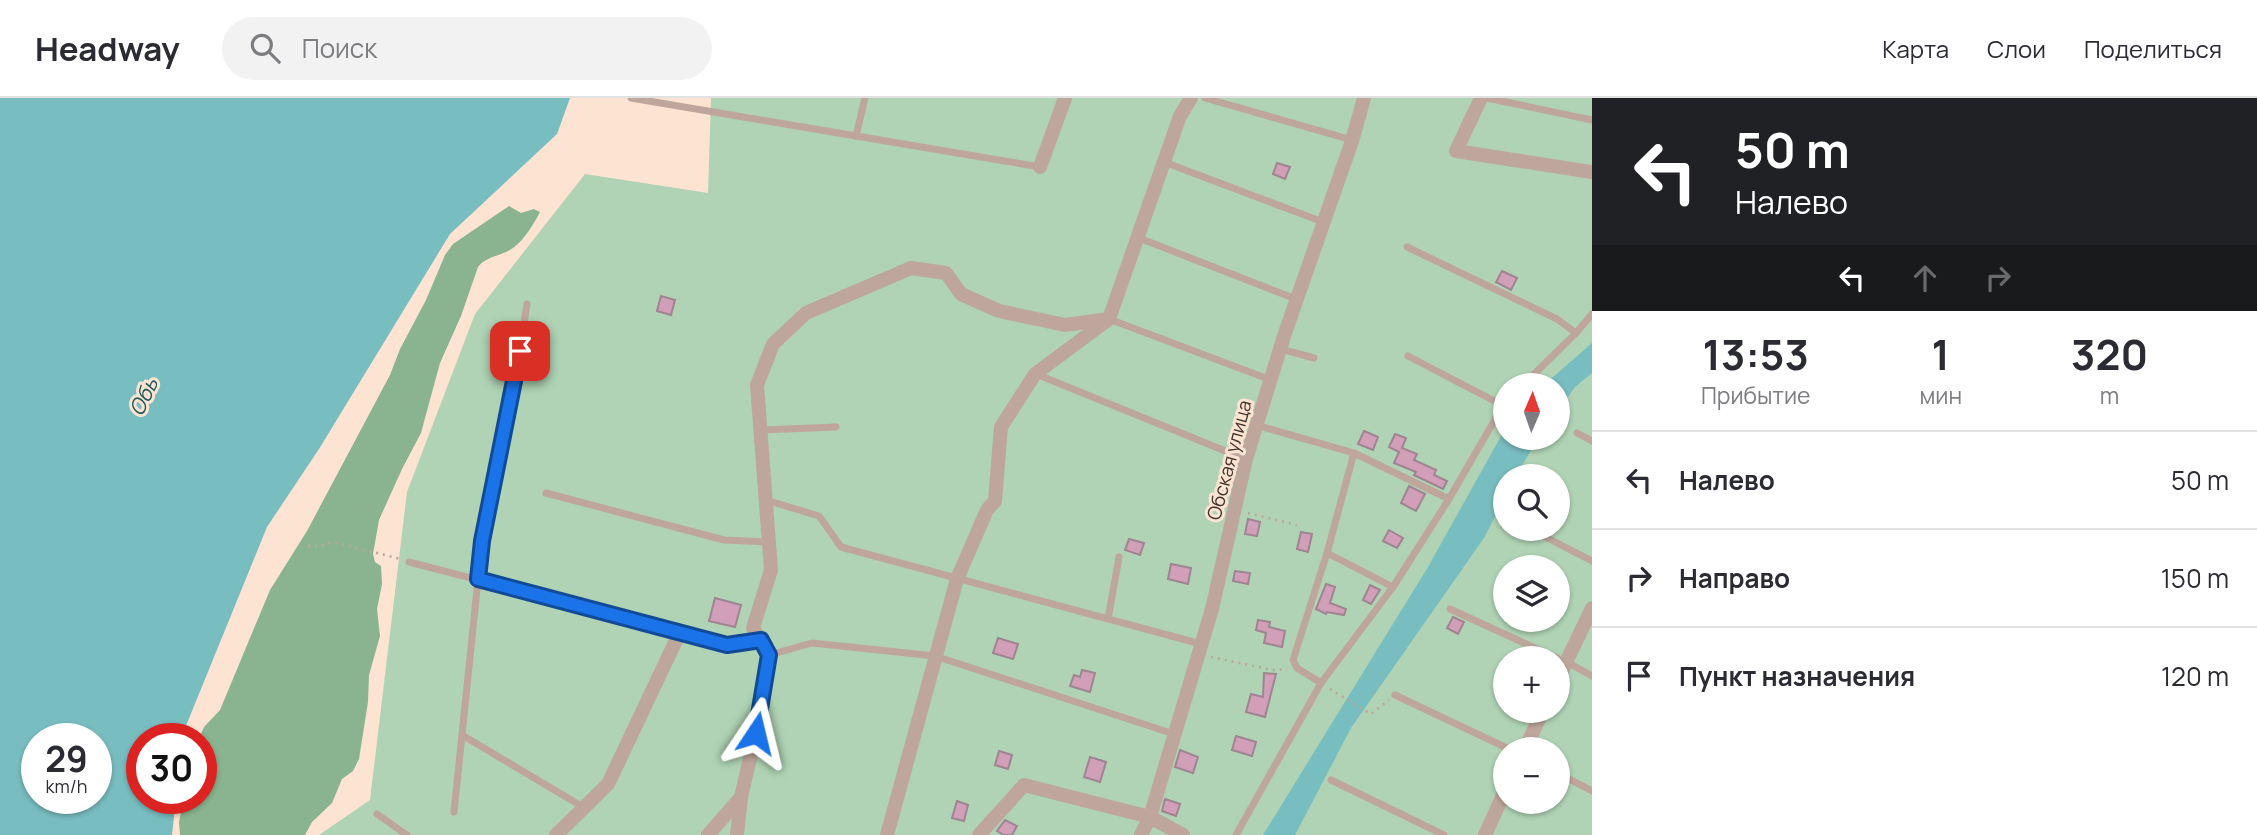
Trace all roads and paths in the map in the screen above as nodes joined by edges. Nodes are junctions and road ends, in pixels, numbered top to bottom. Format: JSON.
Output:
{"nodes":[{"id":1,"x":631,"y":98,"type":"edge"},
{"id":2,"x":866,"y":98,"type":"edge"},
{"id":3,"x":1065,"y":98,"type":"edge"},
{"id":4,"x":1191,"y":98,"type":"edge"},
{"id":5,"x":1205,"y":98,"type":"edge"},
{"id":6,"x":1364,"y":98,"type":"edge"},
{"id":7,"x":1481,"y":98,"type":"edge"},
{"id":8,"x":1487,"y":98,"type":"edge"},
{"id":9,"x":1592,"y":120,"type":"edge"},
{"id":10,"x":856,"y":136,"type":"junction"},
{"id":11,"x":1352,"y":141,"type":"junction"},
{"id":12,"x":1164,"y":162,"type":"junction"},
{"id":13,"x":1040,"y":167,"type":"joint"},
{"id":14,"x":1592,"y":172,"type":"edge"},
{"id":15,"x":1324,"y":222,"type":"junction"},
{"id":16,"x":1139,"y":238,"type":"junction"},
{"id":17,"x":1407,"y":247,"type":"dead end"},
{"id":18,"x":1297,"y":300,"type":"junction"},
{"id":19,"x":527,"y":304,"type":"dead end"},
{"id":20,"x":1592,"y":314,"type":"edge"},
{"id":21,"x":1109,"y":319,"type":"junction"},
{"id":22,"x":1576,"y":333,"type":"junction"},
{"id":23,"x":1280,"y":349,"type":"junction"},
{"id":24,"x":1408,"y":356,"type":"dead end"},
{"id":25,"x":1314,"y":358,"type":"dead end"},
{"id":26,"x":1535,"y":373,"type":"edge"},
{"id":27,"x":1035,"y":374,"type":"junction"},
{"id":28,"x":1271,"y":380,"type":"junction"},
{"id":29,"x":1493,"y":399,"type":"edge"},
{"id":30,"x":1493,"y":422,"type":"edge"},
{"id":31,"x":1256,"y":425,"type":"junction"},
{"id":32,"x":836,"y":427,"type":"dead end"},
{"id":33,"x":761,"y":430,"type":"junction"},
{"id":34,"x":1577,"y":433,"type":"dead end"},
{"id":35,"x":1592,"y":441,"type":"edge"},
{"id":36,"x":1354,"y":453,"type":"junction"},
{"id":37,"x":1246,"y":459,"type":"junction"},
{"id":38,"x":546,"y":493,"type":"dead end"},
{"id":39,"x":1449,"y":499,"type":"junction"},
{"id":40,"x":766,"y":500,"type":"junction"},
{"id":41,"x":1234,"y":510,"type":"junction"},
{"id":42,"x":1297,"y":525,"type":"dead end"},
{"id":43,"x":1553,"y":541,"type":"edge"},
{"id":44,"x":769,"y":542,"type":"junction"},
{"id":45,"x":308,"y":546,"type":"dead end"},
{"id":46,"x":1327,"y":553,"type":"junction"},
{"id":47,"x":1119,"y":557,"type":"dead end"},
{"id":48,"x":1592,"y":561,"type":"edge"},
{"id":49,"x":409,"y":562,"type":"joint"},
{"id":50,"x":478,"y":579,"type":"junction"},
{"id":51,"x":957,"y":579,"type":"junction"},
{"id":52,"x":1393,"y":587,"type":"junction"},
{"id":53,"x":1592,"y":608,"type":"edge"},
{"id":54,"x":1450,"y":609,"type":"dead end"},
{"id":55,"x":1108,"y":619,"type":"junction"},
{"id":56,"x":680,"y":632,"type":"junction"},
{"id":57,"x":761,"y":640,"type":"junction"},
{"id":58,"x":1201,"y":643,"type":"junction"},
{"id":59,"x":1531,"y":646,"type":"edge"},
{"id":60,"x":1568,"y":646,"type":"edge"},
{"id":61,"x":769,"y":655,"type":"junction"},
{"id":62,"x":935,"y":656,"type":"junction"},
{"id":63,"x":1570,"y":664,"type":"edge"},
{"id":64,"x":1297,"y":668,"type":"junction"},
{"id":65,"x":1592,"y":676,"type":"edge"},
{"id":66,"x":1321,"y":683,"type":"junction"},
{"id":67,"x":1395,"y":695,"type":"joint"},
{"id":68,"x":1174,"y":734,"type":"junction"},
{"id":69,"x":462,"y":735,"type":"junction"},
{"id":70,"x":1493,"y":742,"type":"edge"},
{"id":71,"x":1570,"y":779,"type":"edge"},
{"id":72,"x":1331,"y":780,"type":"dead end"},
{"id":73,"x":1592,"y":791,"type":"edge"},
{"id":74,"x":741,"y":797,"type":"junction"},
{"id":75,"x":584,"y":807,"type":"junction"},
{"id":76,"x":454,"y":812,"type":"dead end"},
{"id":77,"x":377,"y":814,"type":"dead end"},
{"id":78,"x":1495,"y":814,"type":"edge"},
{"id":79,"x":1150,"y":817,"type":"junction"},
{"id":80,"x":407,"y":835,"type":"edge"},
{"id":81,"x":556,"y":835,"type":"edge"},
{"id":82,"x":708,"y":835,"type":"edge"},
{"id":83,"x":737,"y":835,"type":"edge"},
{"id":84,"x":887,"y":835,"type":"edge"},
{"id":85,"x":979,"y":835,"type":"edge"},
{"id":86,"x":1141,"y":835,"type":"edge"},
{"id":87,"x":1184,"y":835,"type":"edge"},
{"id":88,"x":1236,"y":835,"type":"edge"},
{"id":89,"x":1444,"y":835,"type":"edge"},
{"id":90,"x":1485,"y":835,"type":"edge"}],
"edges":[{"from":1,"to":10,"type":"lane"},
{"from":2,"to":10,"type":"lane"},
{"from":3,"to":13,"type":"street"},
{"from":4,"to":12,"type":"street"},
{"from":5,"to":11,"type":"lane"},
{"from":6,"to":11,"type":"street","name":"Обская улица"},
{"from":7,"to":14,"type":"street"},
{"from":8,"to":9,"type":"lane"},
{"from":10,"to":13,"type":"lane"},
{"from":11,"to":15,"type":"street","name":"Обская улица"},
{"from":12,"to":15,"type":"lane"},
{"from":12,"to":16,"type":"street"},
{"from":15,"to":18,"type":"street","name":"Обская улица"},
{"from":16,"to":18,"type":"lane"},
{"from":16,"to":21,"type":"street"},
{"from":17,"to":22,"type":"lane"},
{"from":18,"to":23,"type":"street","name":"Обская улица"},
{"from":19,"to":50,"type":"lane"},
{"from":20,"to":22,"type":"lane"},
{"from":21,"to":27,"type":"street"},
{"from":21,"to":28,"type":"lane"},
{"from":21,"to":33,"type":"street"},
{"from":22,"to":26,"type":"lane"},
{"from":23,"to":25,"type":"lane"},
{"from":23,"to":28,"type":"street","name":"Обская улица"},
{"from":24,"to":29,"type":"lane"},
{"from":27,"to":37,"type":"lane"},
{"from":27,"to":51,"type":"street"},
{"from":28,"to":31,"type":"street","name":"Обская улица"},
{"from":30,"to":39,"type":"lane"},
{"from":31,"to":36,"type":"lane"},
{"from":31,"to":37,"type":"street","name":"Обская улица"},
{"from":32,"to":33,"type":"lane"},
{"from":33,"to":40,"type":"street"},
{"from":34,"to":35,"type":"lane"},
{"from":36,"to":39,"type":"lane"},
{"from":36,"to":46,"type":"lane"},
{"from":37,"to":41,"type":"street","name":"Обская улица"},
{"from":38,"to":44,"type":"lane"},
{"from":39,"to":52,"type":"lane"},
{"from":40,"to":44,"type":"street"},
{"from":40,"to":51,"type":"lane"},
{"from":41,"to":42,"type":"path"},
{"from":41,"to":58,"type":"street","name":"Обская улица"},
{"from":43,"to":48,"type":"lane"},
{"from":44,"to":57,"type":"street"},
{"from":45,"to":49,"type":"path"},
{"from":46,"to":52,"type":"lane"},
{"from":46,"to":64,"type":"lane"},
{"from":47,"to":55,"type":"lane"},
{"from":49,"to":50,"type":"lane"},
{"from":50,"to":56,"type":"lane"},
{"from":50,"to":69,"type":"lane"},
{"from":51,"to":55,"type":"lane"},
{"from":51,"to":62,"type":"street"},
{"from":52,"to":66,"type":"lane"},
{"from":53,"to":60,"type":"street"},
{"from":54,"to":59,"type":"lane"},
{"from":55,"to":58,"type":"lane"},
{"from":56,"to":57,"type":"lane"},
{"from":56,"to":75,"type":"street"},
{"from":57,"to":61,"type":"street"},
{"from":58,"to":64,"type":"path"},
{"from":58,"to":68,"type":"street","name":"Обская улица"},
{"from":61,"to":62,"type":"lane"},
{"from":61,"to":74,"type":"street"},
{"from":62,"to":68,"type":"lane"},
{"from":62,"to":84,"type":"street"},
{"from":63,"to":65,"type":"lane"},
{"from":64,"to":66,"type":"lane"},
{"from":66,"to":67,"type":"path"},
{"from":66,"to":88,"type":"lane"},
{"from":67,"to":70,"type":"lane"},
{"from":68,"to":79,"type":"street","name":"Обская улица"},
{"from":69,"to":75,"type":"lane"},
{"from":69,"to":76,"type":"lane"},
{"from":71,"to":73,"type":"lane"},
{"from":72,"to":89,"type":"lane"},
{"from":74,"to":82,"type":"street"},
{"from":74,"to":83,"type":"street"},
{"from":75,"to":81,"type":"street"},
{"from":77,"to":80,"type":"lane"},
{"from":78,"to":90,"type":"street"},
{"from":79,"to":85,"type":"street"},
{"from":79,"to":86,"type":"street","name":"Обская улица"},
{"from":79,"to":87,"type":"street"}]}
